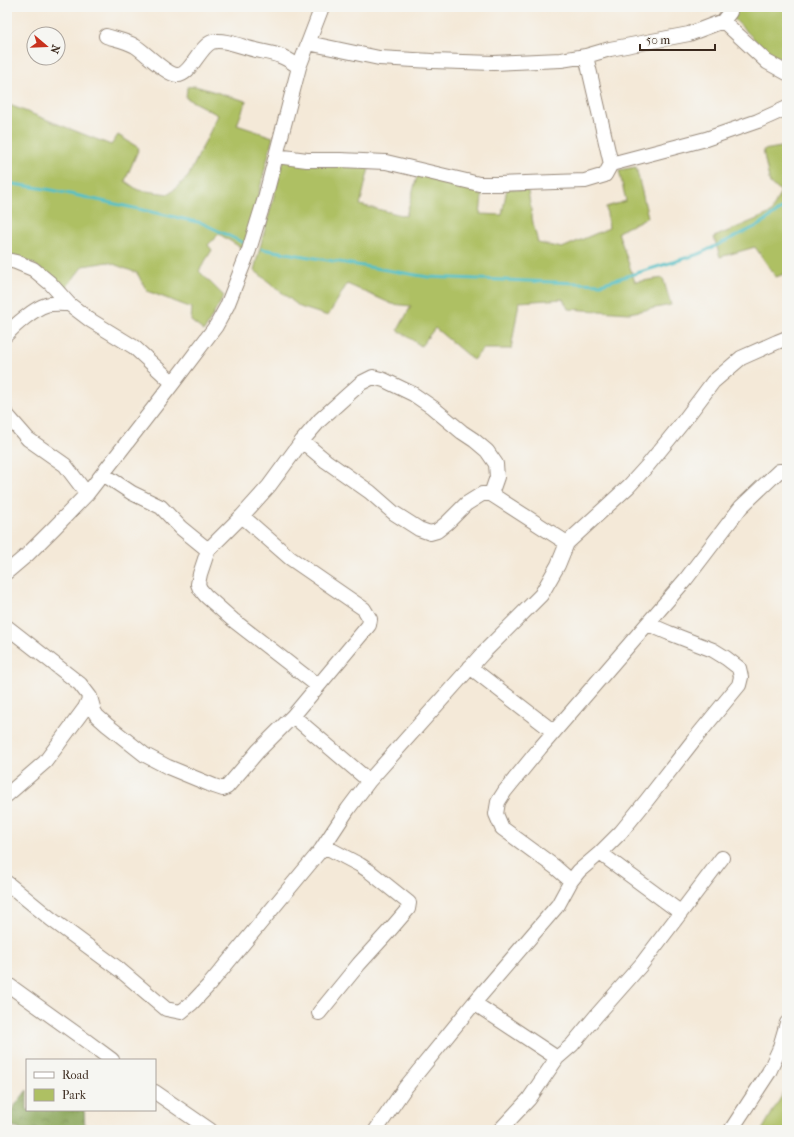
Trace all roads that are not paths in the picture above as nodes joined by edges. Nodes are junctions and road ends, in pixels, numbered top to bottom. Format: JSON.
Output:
{"nodes":[{"id":1,"x":322,"y":7,"type":"edge"},
{"id":2,"x":729,"y":7,"type":"edge"},
{"id":3,"x":723,"y":21,"type":"junction"},
{"id":4,"x":106,"y":36,"type":"dead end"},
{"id":5,"x":308,"y":43,"type":"junction"},
{"id":6,"x":586,"y":56,"type":"junction"},
{"id":7,"x":299,"y":67,"type":"junction"},
{"id":8,"x":787,"y":73,"type":"edge"},
{"id":9,"x":787,"y":108,"type":"edge"},
{"id":10,"x":276,"y":156,"type":"junction"},
{"id":11,"x":611,"y":164,"type":"junction"},
{"id":12,"x":7,"y":260,"type":"edge"},
{"id":13,"x":69,"y":304,"type":"junction"},
{"id":14,"x":7,"y":334,"type":"edge"},
{"id":15,"x":787,"y":338,"type":"edge"},
{"id":16,"x":173,"y":383,"type":"junction"},
{"id":17,"x":7,"y":415,"type":"edge"},
{"id":18,"x":302,"y":441,"type":"junction"},
{"id":19,"x":786,"y":470,"type":"edge"},
{"id":20,"x":103,"y":474,"type":"junction"},
{"id":21,"x":87,"y":494,"type":"junction"},
{"id":22,"x":491,"y":494,"type":"junction"},
{"id":23,"x":242,"y":516,"type":"junction"},
{"id":24,"x":566,"y":543,"type":"junction"},
{"id":25,"x":208,"y":550,"type":"junction"},
{"id":26,"x":8,"y":568,"type":"edge"},
{"id":27,"x":648,"y":624,"type":"junction"},
{"id":28,"x":7,"y":627,"type":"edge"},
{"id":29,"x":470,"y":667,"type":"junction"},
{"id":30,"x":318,"y":686,"type":"junction"},
{"id":31,"x":90,"y":697,"type":"junction"},
{"id":32,"x":293,"y":716,"type":"junction"},
{"id":33,"x":554,"y":732,"type":"junction"},
{"id":34,"x":369,"y":781,"type":"junction"},
{"id":35,"x":7,"y":795,"type":"edge"},
{"id":36,"x":324,"y":846,"type":"junction"},
{"id":37,"x":600,"y":853,"type":"junction"},
{"id":38,"x":722,"y":858,"type":"dead end"},
{"id":39,"x":572,"y":881,"type":"junction"},
{"id":40,"x":7,"y":883,"type":"edge"},
{"id":41,"x":680,"y":912,"type":"junction"},
{"id":42,"x":7,"y":984,"type":"edge"},
{"id":43,"x":474,"y":1003,"type":"junction"},
{"id":44,"x":319,"y":1013,"type":"dead end"},
{"id":45,"x":787,"y":1023,"type":"edge"},
{"id":46,"x":556,"y":1058,"type":"junction"},
{"id":47,"x":111,"y":1059,"type":"edge"},
{"id":48,"x":156,"y":1093,"type":"edge"},
{"id":49,"x":210,"y":1130,"type":"edge"},
{"id":50,"x":376,"y":1130,"type":"edge"},
{"id":51,"x":500,"y":1130,"type":"edge"},
{"id":52,"x":731,"y":1130,"type":"edge"}],
"edges":[{"from":1,"to":5,"type":"street"},
{"from":2,"to":3,"type":"street"},
{"from":3,"to":6,"type":"street"},
{"from":3,"to":8,"type":"street"},
{"from":4,"to":7,"type":"street"},
{"from":5,"to":6,"type":"street"},
{"from":5,"to":7,"type":"street"},
{"from":6,"to":11,"type":"street"},
{"from":7,"to":10,"type":"street"},
{"from":9,"to":11,"type":"street"},
{"from":10,"to":11,"type":"street"},
{"from":10,"to":16,"type":"street"},
{"from":12,"to":13,"type":"street"},
{"from":13,"to":14,"type":"street"},
{"from":13,"to":16,"type":"street"},
{"from":15,"to":24,"type":"street"},
{"from":16,"to":20,"type":"street"},
{"from":17,"to":21,"type":"street"},
{"from":18,"to":22,"type":"street"},
{"from":18,"to":22,"type":"street"},
{"from":18,"to":23,"type":"street"},
{"from":19,"to":27,"type":"street"},
{"from":20,"to":21,"type":"street"},
{"from":20,"to":25,"type":"street"},
{"from":21,"to":26,"type":"street"},
{"from":22,"to":24,"type":"street"},
{"from":23,"to":25,"type":"street"},
{"from":23,"to":30,"type":"street"},
{"from":24,"to":29,"type":"street"},
{"from":25,"to":30,"type":"street"},
{"from":27,"to":33,"type":"street"},
{"from":27,"to":37,"type":"street"},
{"from":28,"to":31,"type":"street"},
{"from":29,"to":33,"type":"street"},
{"from":29,"to":34,"type":"street"},
{"from":30,"to":32,"type":"street"},
{"from":31,"to":32,"type":"street"},
{"from":31,"to":35,"type":"street"},
{"from":32,"to":34,"type":"street"},
{"from":33,"to":39,"type":"street"},
{"from":34,"to":36,"type":"street"},
{"from":36,"to":40,"type":"street"},
{"from":36,"to":44,"type":"street"},
{"from":37,"to":39,"type":"street"},
{"from":37,"to":41,"type":"street"},
{"from":38,"to":41,"type":"street"},
{"from":39,"to":43,"type":"street"},
{"from":41,"to":46,"type":"street"},
{"from":42,"to":47,"type":"street"},
{"from":43,"to":46,"type":"street"},
{"from":43,"to":50,"type":"street"},
{"from":45,"to":52,"type":"street"},
{"from":46,"to":51,"type":"street"},
{"from":48,"to":49,"type":"street"}]}
